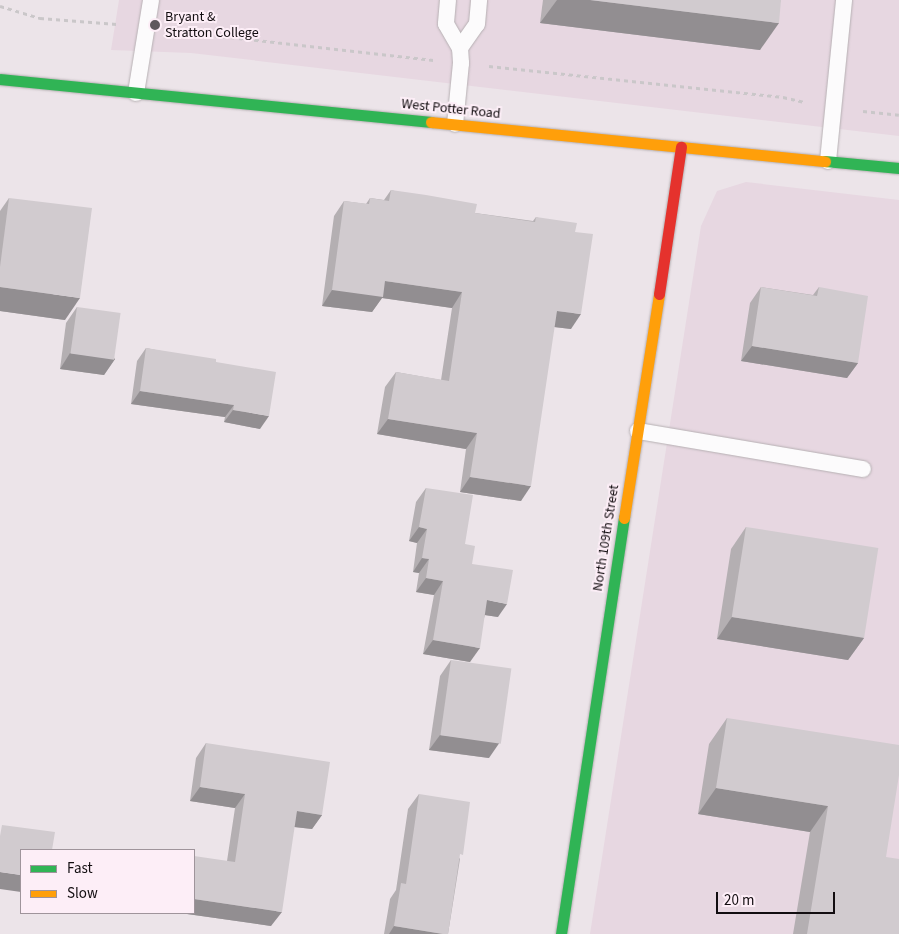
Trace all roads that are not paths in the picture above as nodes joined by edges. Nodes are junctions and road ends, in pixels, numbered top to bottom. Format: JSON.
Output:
{"nodes":[{"id":1,"x":151,"y":0,"type":"edge"},
{"id":2,"x":448,"y":0,"type":"edge"},
{"id":3,"x":479,"y":0,"type":"edge"},
{"id":4,"x":844,"y":0,"type":"edge"},
{"id":5,"x":460,"y":48,"type":"junction"},
{"id":6,"x":0,"y":79,"type":"edge"},
{"id":7,"x":136,"y":92,"type":"junction"},
{"id":8,"x":455,"y":124,"type":"junction"},
{"id":9,"x":681,"y":147,"type":"junction"},
{"id":10,"x":828,"y":161,"type":"junction"},
{"id":11,"x":899,"y":168,"type":"edge"},
{"id":12,"x":638,"y":431,"type":"junction"},
{"id":13,"x":863,"y":469,"type":"dead end"},
{"id":14,"x":561,"y":934,"type":"edge"}],
"edges":[{"from":1,"to":7,"type":"lane"},
{"from":2,"to":5,"type":"lane"},
{"from":3,"to":5,"type":"lane"},
{"from":4,"to":10,"type":"lane"},
{"from":5,"to":8,"type":"lane"},
{"from":6,"to":7,"type":"street","name":"West Potter Road"},
{"from":7,"to":8,"type":"street","name":"West Potter Road"},
{"from":8,"to":9,"type":"street","name":"West Potter Road"},
{"from":9,"to":10,"type":"street","name":"West Potter Road"},
{"from":9,"to":12,"type":"street","name":"North 109th Street"},
{"from":10,"to":11,"type":"street","name":"West Potter Road"},
{"from":12,"to":13,"type":"lane"},
{"from":12,"to":14,"type":"street","name":"North 109th Street"}]}
